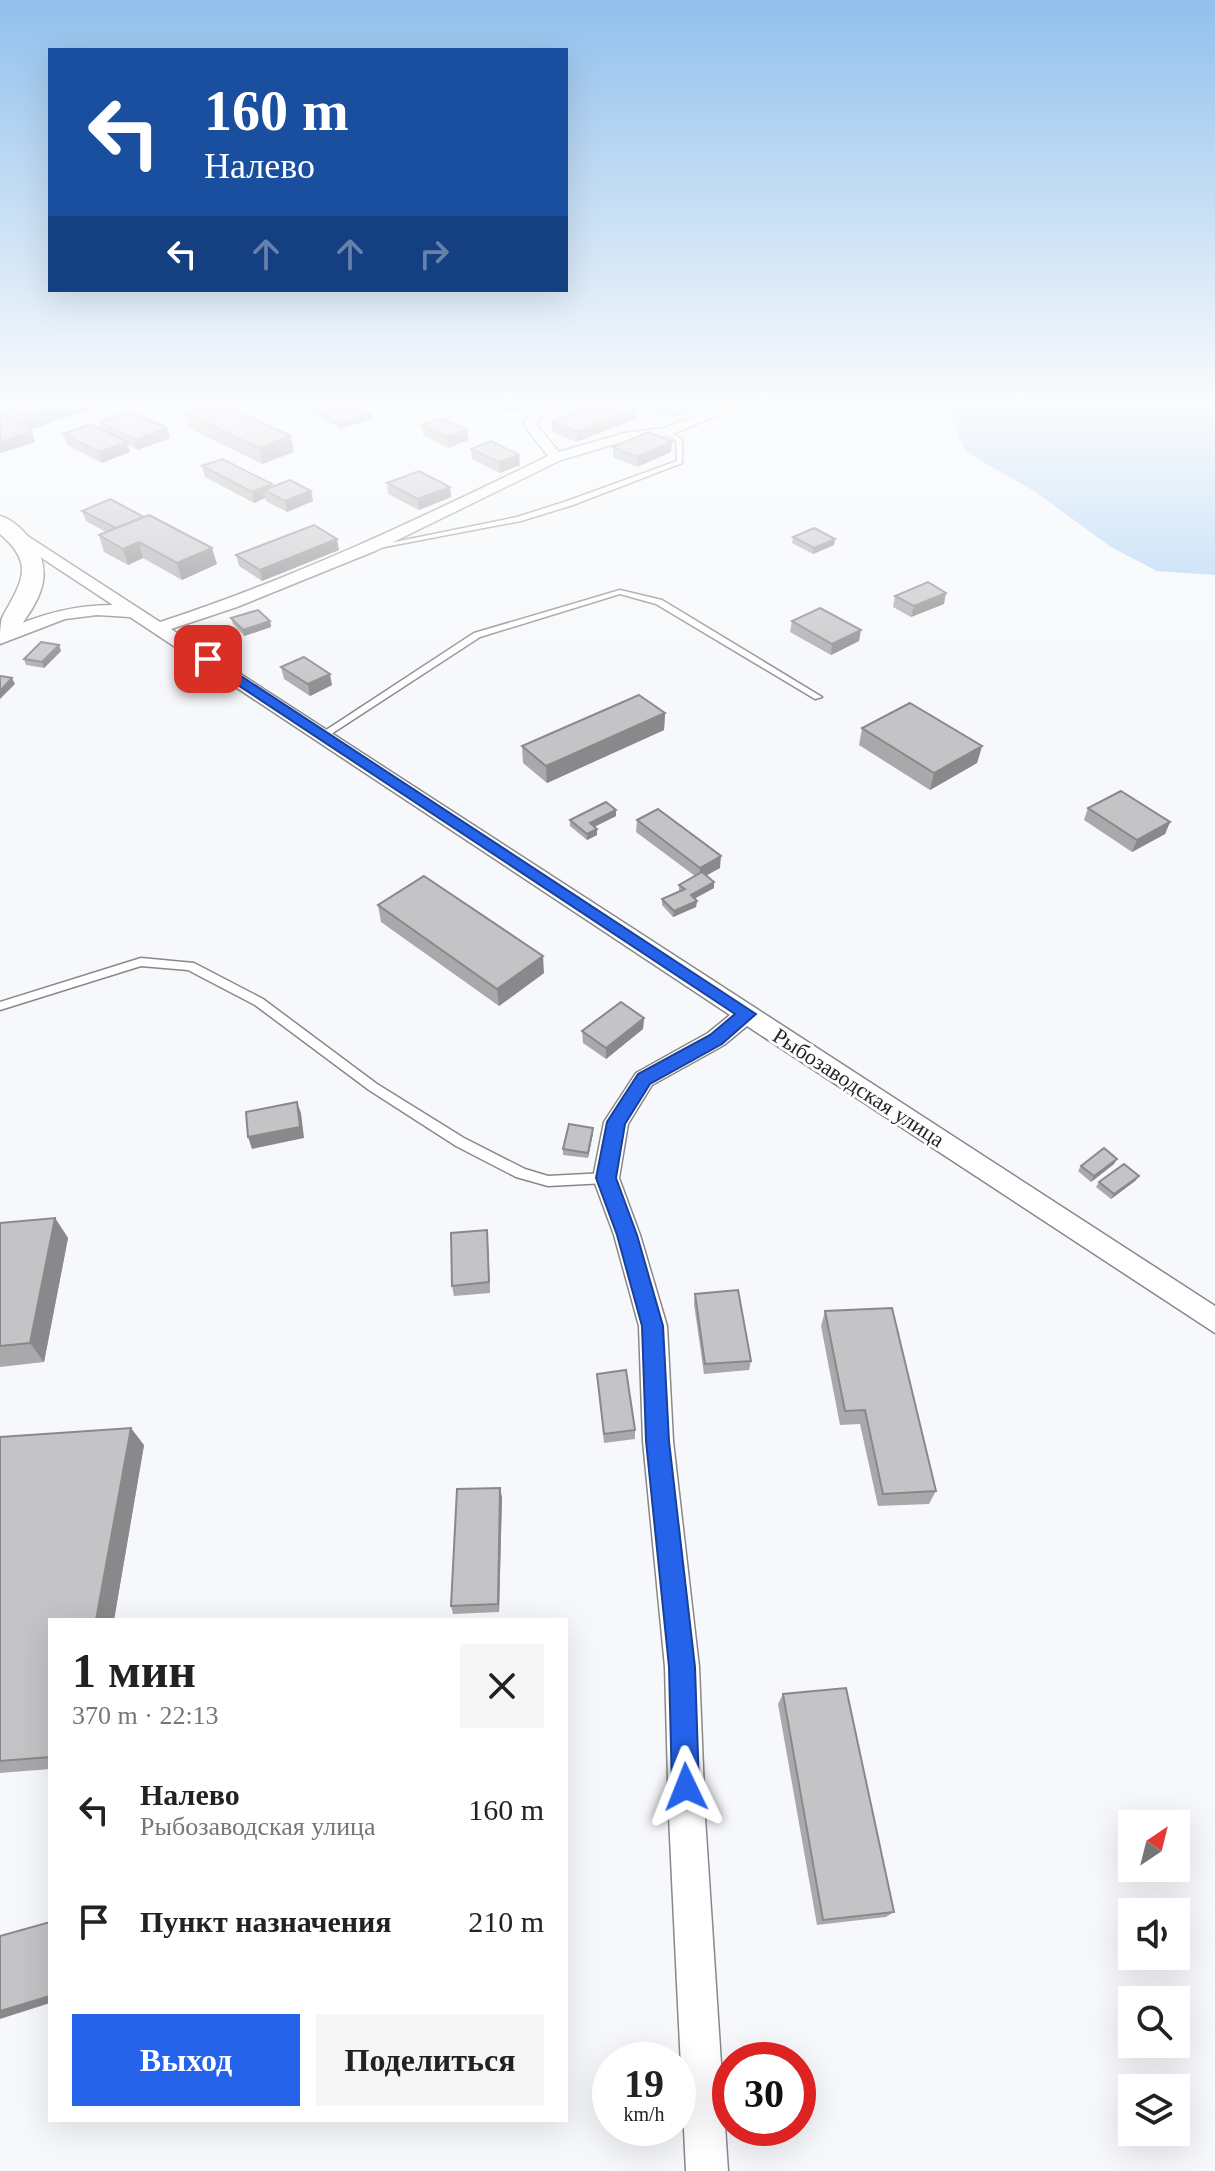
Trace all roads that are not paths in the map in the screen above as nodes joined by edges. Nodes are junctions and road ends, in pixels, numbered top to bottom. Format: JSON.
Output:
{"nodes":[{"id":1,"x":457,"y":505,"type":"edge"},
{"id":2,"x":562,"y":505,"type":"edge"},
{"id":3,"x":0,"y":523,"type":"edge"},
{"id":4,"x":21,"y":538,"type":"junction"},
{"id":5,"x":370,"y":548,"type":"junction"},
{"id":6,"x":137,"y":612,"type":"junction"},
{"id":7,"x":160,"y":627,"type":"junction"},
{"id":8,"x":0,"y":638,"type":"edge"},
{"id":9,"x":818,"y":697,"type":"dead end"},
{"id":10,"x":322,"y":736,"type":"junction"},
{"id":11,"x":0,"y":1006,"type":"edge"},
{"id":12,"x":747,"y":1014,"type":"junction"},
{"id":13,"x":606,"y":1178,"type":"junction"},
{"id":14,"x":1215,"y":1321,"type":"edge"},
{"id":15,"x":707,"y":2171,"type":"edge"}],
"edges":[{"from":1,"to":5,"type":"street"},
{"from":2,"to":5,"type":"lane"},
{"from":3,"to":4,"type":"street"},
{"from":4,"to":6,"type":"street","name":"Рыбозаводская улица"},
{"from":4,"to":8,"type":"street"},
{"from":5,"to":7,"type":"street"},
{"from":6,"to":7,"type":"street","name":"Рыбозаводская улица"},
{"from":6,"to":8,"type":"street"},
{"from":7,"to":10,"type":"street","name":"Рыбозаводская улица"},
{"from":9,"to":10,"type":"lane"},
{"from":10,"to":12,"type":"street","name":"Рыбозаводская улица"},
{"from":11,"to":13,"type":"lane"},
{"from":12,"to":13,"type":"street"},
{"from":12,"to":14,"type":"street","name":"Рыбозаводская улица"},
{"from":13,"to":15,"type":"street"}]}
